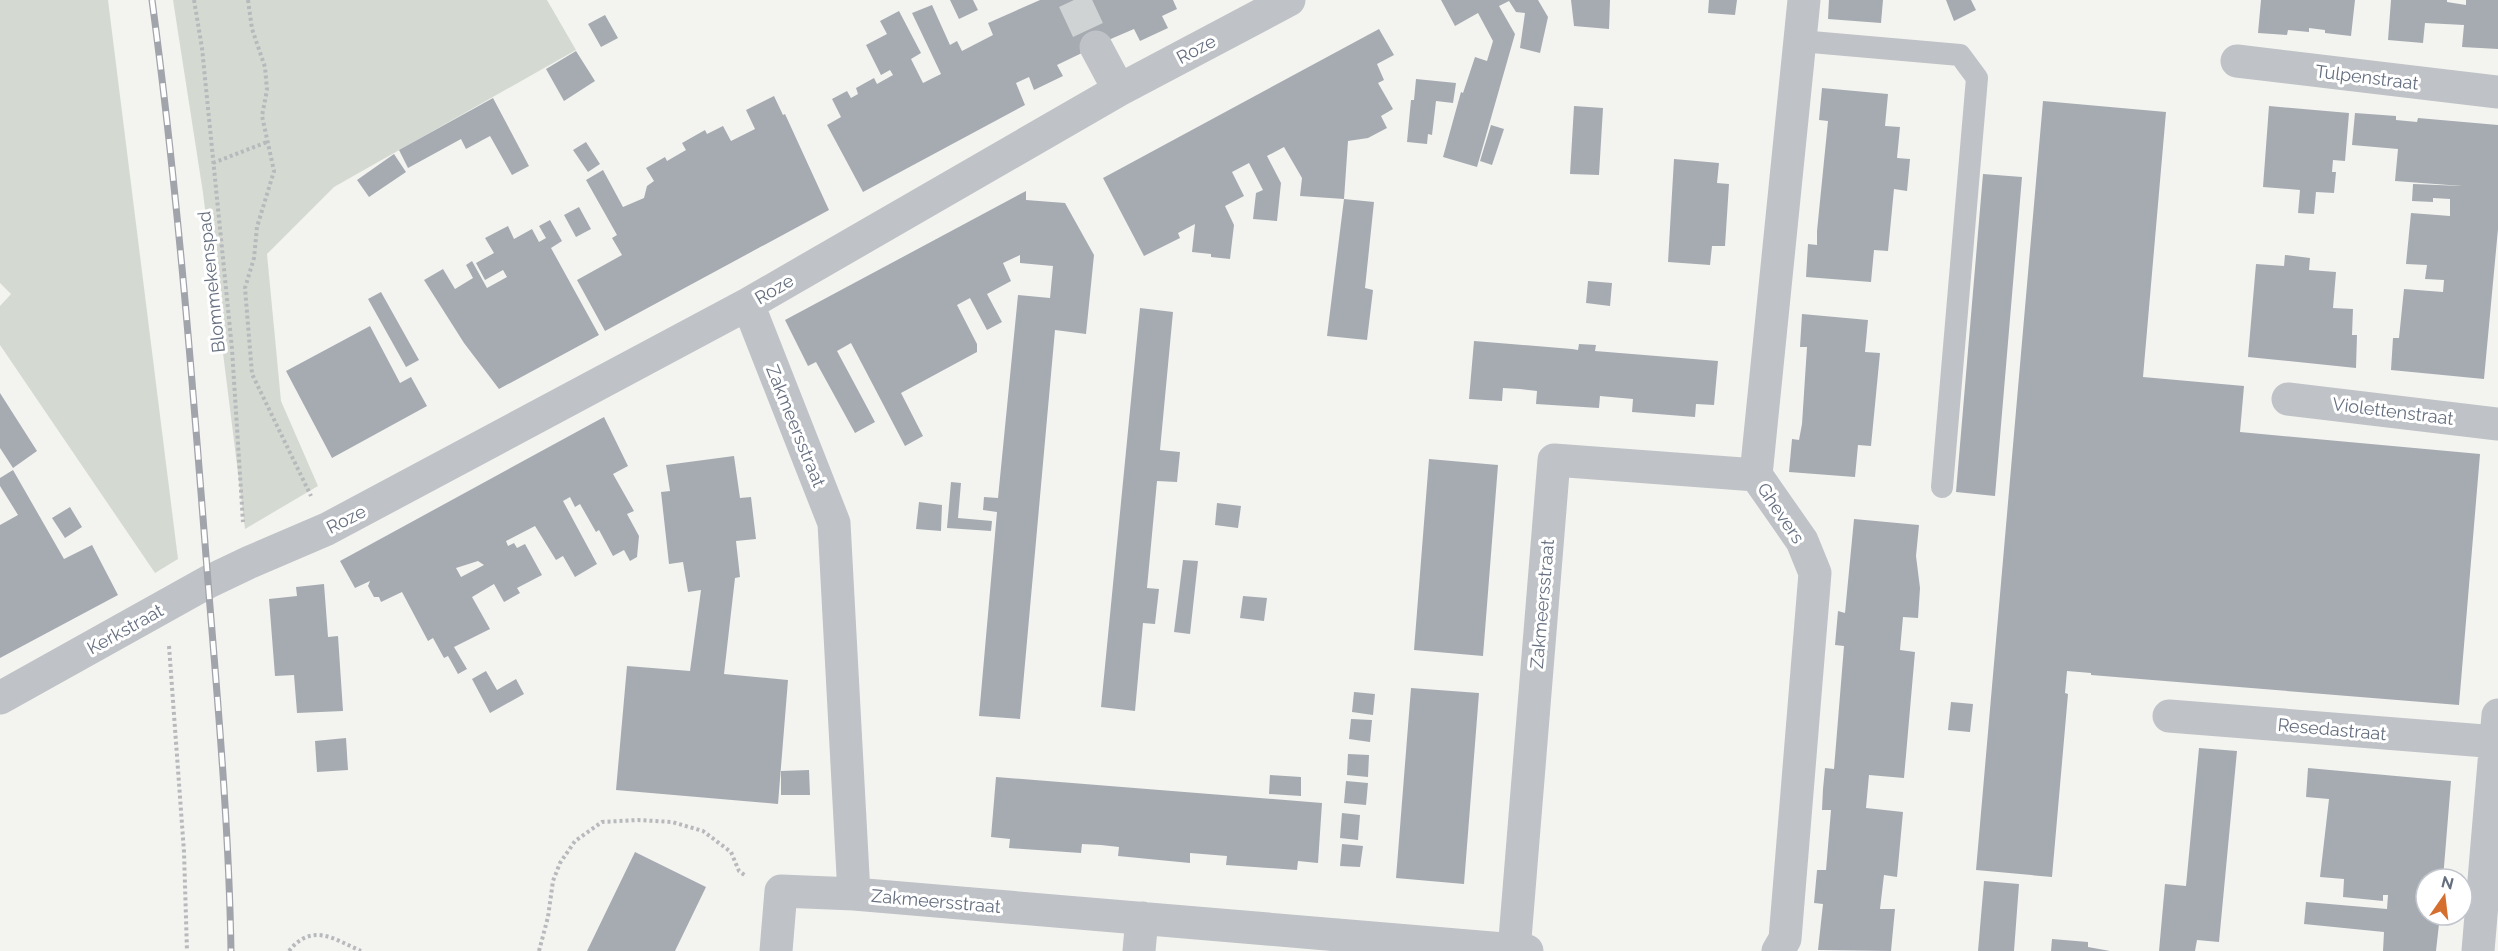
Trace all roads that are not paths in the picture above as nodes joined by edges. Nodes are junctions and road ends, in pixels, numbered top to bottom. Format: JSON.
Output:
{"nodes":[{"id":1,"x":1289,"y":0,"type":"edge"},
{"id":2,"x":1804,"y":0,"type":"edge"},
{"id":3,"x":1800,"y":41,"type":"junction"},
{"id":4,"x":1095,"y":47,"type":"tunnel mouth"},
{"id":5,"x":2237,"y":61,"type":"dead end"},
{"id":6,"x":1119,"y":90,"type":"junction"},
{"id":7,"x":2498,"y":92,"type":"edge"},
{"id":8,"x":748,"y":304,"type":"junction"},
{"id":9,"x":2288,"y":399,"type":"dead end"},
{"id":10,"x":2498,"y":424,"type":"edge"},
{"id":11,"x":1756,"y":475,"type":"junction"},
{"id":12,"x":1942,"y":487,"type":"dead end"},
{"id":13,"x":250,"y":562,"type":"joint"},
{"id":14,"x":0,"y":698,"type":"edge"},
{"id":15,"x":2169,"y":716,"type":"dead end"},
{"id":16,"x":2497,"y":733,"type":"edge"},
{"id":17,"x":854,"y":894,"type":"junction"},
{"id":18,"x":1142,"y":918,"type":"junction"},
{"id":19,"x":776,"y":951,"type":"edge"},
{"id":20,"x":1139,"y":951,"type":"edge"},
{"id":21,"x":1518,"y":951,"type":"edge"},
{"id":22,"x":1778,"y":951,"type":"edge"},
{"id":23,"x":2478,"y":951,"type":"edge"}],
"edges":[{"from":1,"to":6,"type":"street","name":"Roze"},
{"from":2,"to":3,"type":"street","name":"Ghevers"},
{"from":3,"to":11,"type":"street","name":"Ghevers"},
{"from":3,"to":12,"type":"lane"},
{"from":4,"to":6,"type":"street"},
{"from":5,"to":7,"type":"street","name":"Tulpenstraat"},
{"from":6,"to":8,"type":"street","name":"Roze"},
{"from":8,"to":13,"type":"street","name":"Roze"},
{"from":8,"to":17,"type":"street","name":"Zakmeersstraat"},
{"from":9,"to":10,"type":"street","name":"Violettenstraat"},
{"from":11,"to":21,"type":"street","name":"Zakmeersstraat"},
{"from":11,"to":22,"type":"street","name":"Ghevers"},
{"from":13,"to":14,"type":"street","name":"Kerkstraat"},
{"from":15,"to":16,"type":"street","name":"Resedastraat"},
{"from":16,"to":23,"type":"street"},
{"from":17,"to":18,"type":"street","name":"Zakmeersstraat"},
{"from":17,"to":19,"type":"street"},
{"from":18,"to":20,"type":"street"},
{"from":18,"to":21,"type":"street","name":"Zakmeersstraat"}]}
